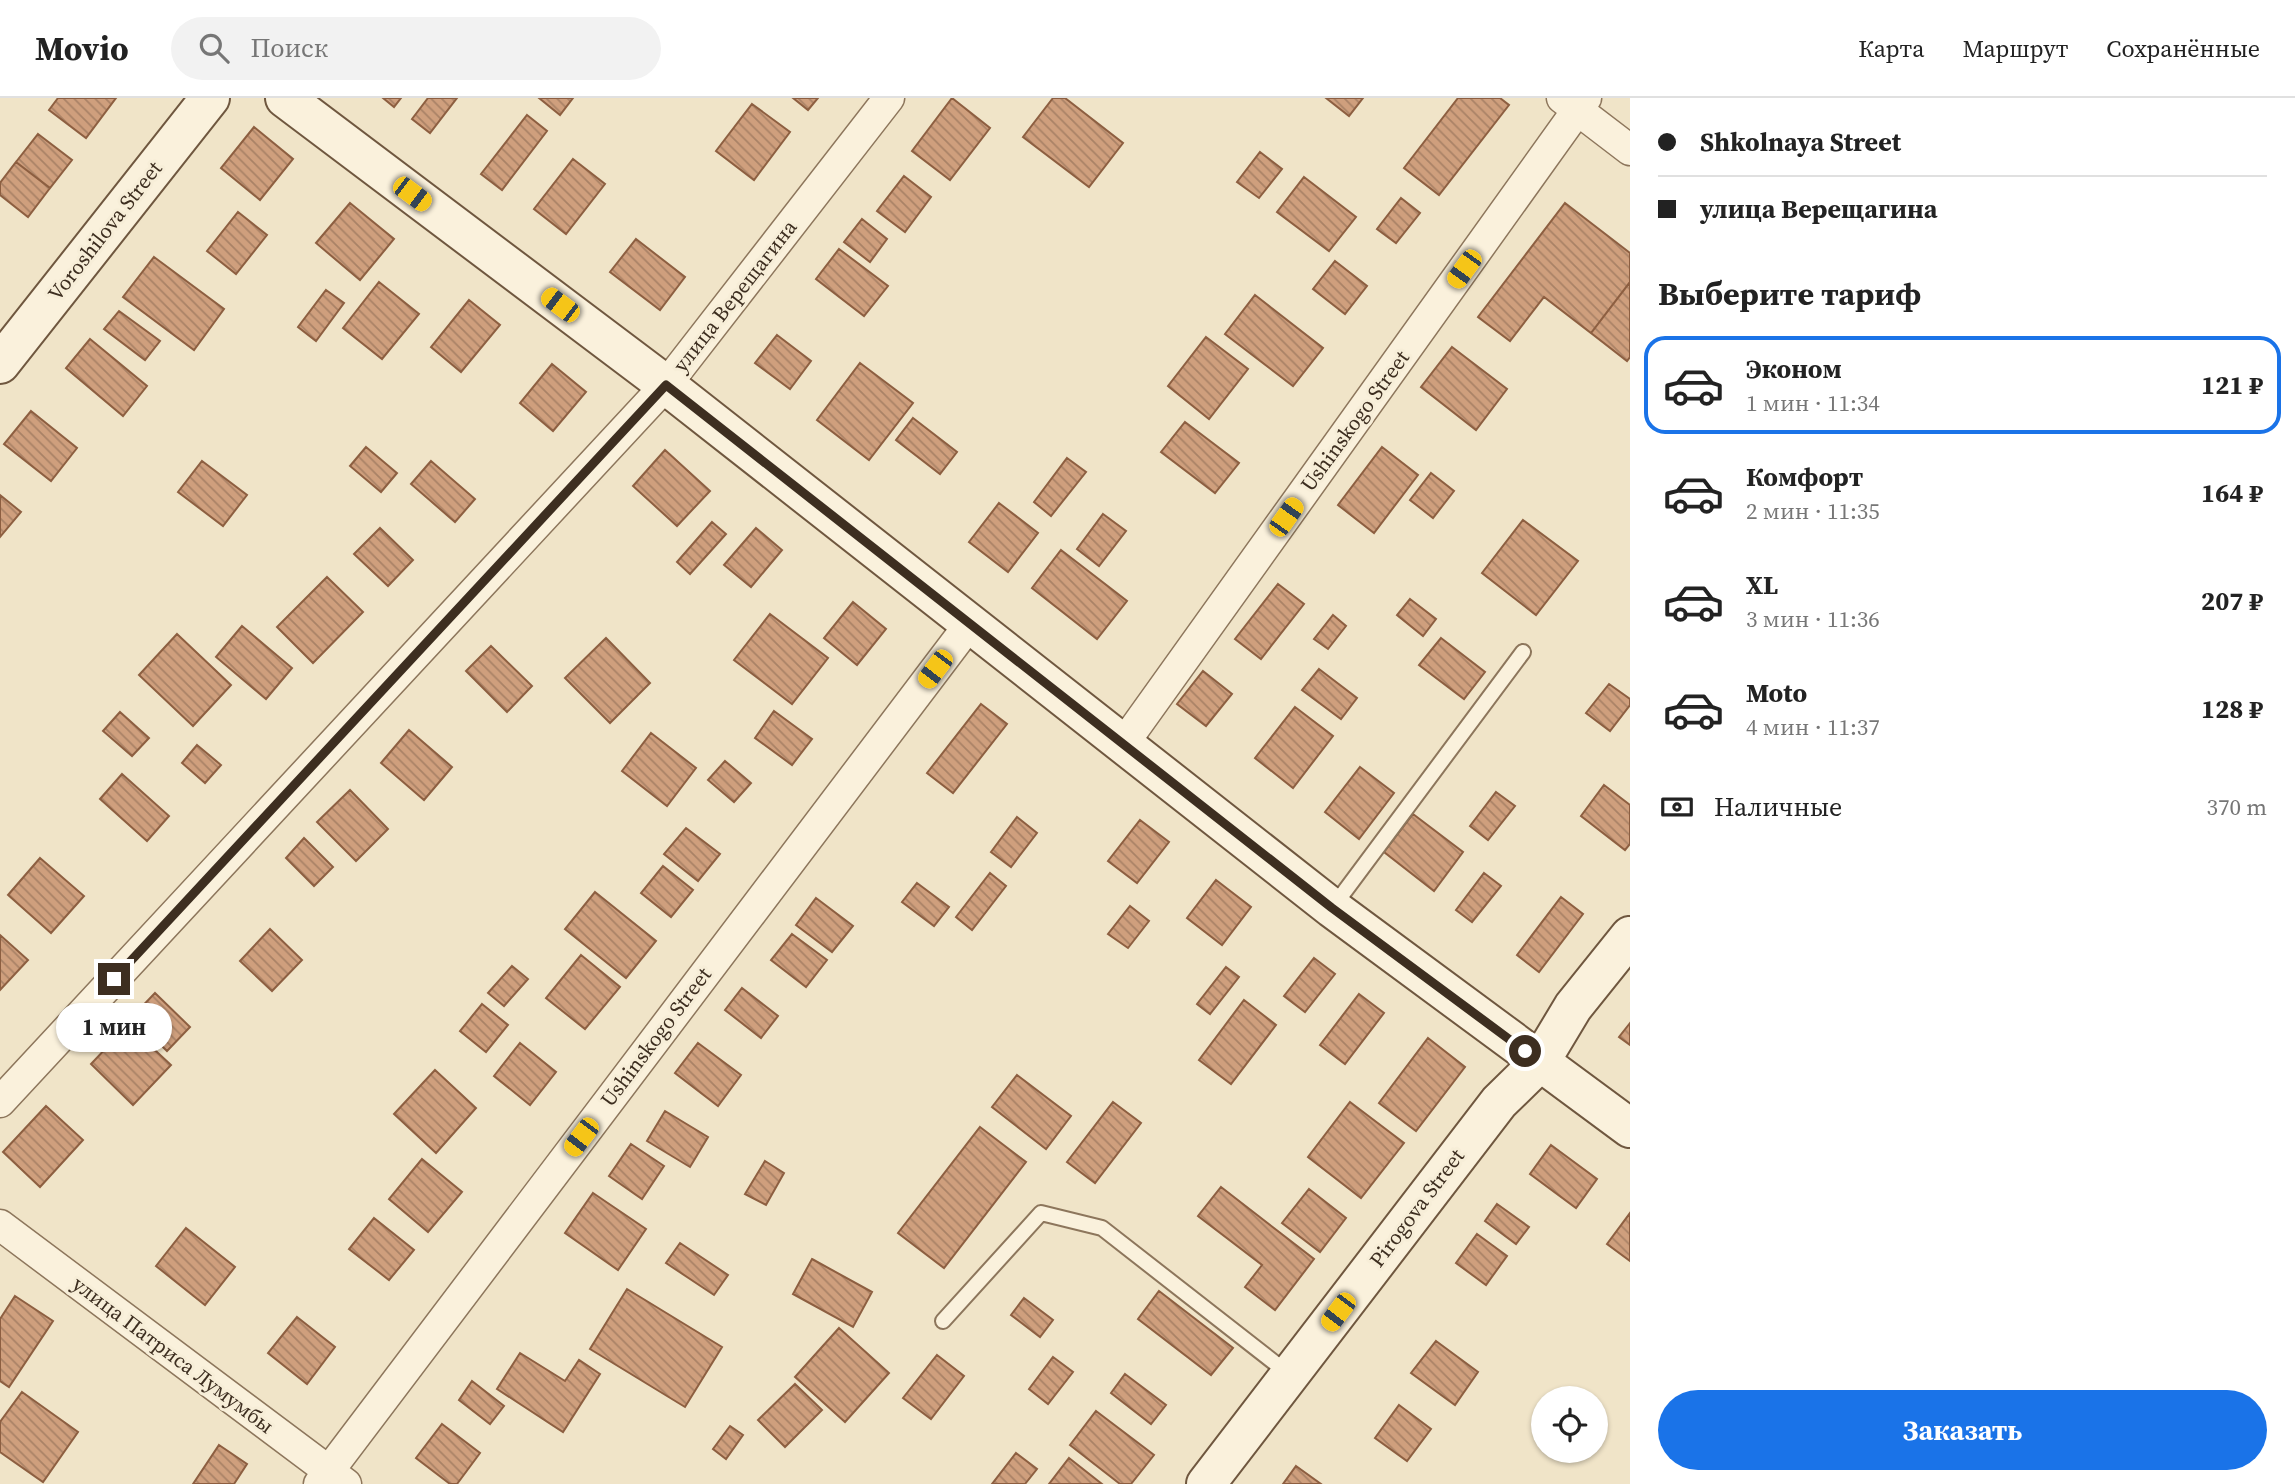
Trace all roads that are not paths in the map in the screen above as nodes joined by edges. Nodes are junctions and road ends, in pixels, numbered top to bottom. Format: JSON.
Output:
{"nodes":[{"id":1,"x":210,"y":98,"type":"edge"},
{"id":2,"x":285,"y":98,"type":"edge"},
{"id":3,"x":889,"y":98,"type":"edge"},
{"id":4,"x":1575,"y":102,"type":"edge"},
{"id":5,"x":1630,"y":150,"type":"edge"},
{"id":6,"x":0,"y":364,"type":"edge"},
{"id":7,"x":666,"y":385,"type":"junction"},
{"id":8,"x":969,"y":625,"type":"junction"},
{"id":9,"x":1523,"y":652,"type":"dead end"},
{"id":10,"x":1124,"y":743,"type":"junction"},
{"id":11,"x":1332,"y":908,"type":"junction"},
{"id":12,"x":1630,"y":936,"type":"edge"},
{"id":13,"x":1540,"y":1062,"type":"junction"},
{"id":14,"x":0,"y":1102,"type":"edge"},
{"id":15,"x":1630,"y":1128,"type":"edge"},
{"id":16,"x":0,"y":1225,"type":"edge"},
{"id":17,"x":943,"y":1321,"type":"dead end"},
{"id":18,"x":1290,"y":1375,"type":"junction"},
{"id":19,"x":331,"y":1479,"type":"edge"},
{"id":20,"x":1206,"y":1484,"type":"edge"}],
"edges":[{"from":1,"to":6,"type":"street","name":"Voroshilova Street"},
{"from":2,"to":7,"type":"street"},
{"from":3,"to":7,"type":"street","name":"улица Верещагина"},
{"from":4,"to":5,"type":"street"},
{"from":4,"to":10,"type":"street","name":"Ushinskogo Street"},
{"from":7,"to":8,"type":"street"},
{"from":7,"to":14,"type":"street","name":"улица Верещагина"},
{"from":8,"to":10,"type":"street"},
{"from":8,"to":19,"type":"street","name":"Ushinskogo Street"},
{"from":9,"to":11,"type":"lane"},
{"from":10,"to":11,"type":"street"},
{"from":11,"to":13,"type":"street"},
{"from":12,"to":13,"type":"street","name":"Pirogova Street"},
{"from":13,"to":15,"type":"street"},
{"from":13,"to":18,"type":"street","name":"Pirogova Street"},
{"from":16,"to":19,"type":"street","name":"улица Патриса Лумумбы"},
{"from":17,"to":18,"type":"lane"},
{"from":18,"to":20,"type":"street","name":"Pirogova Street"}]}
